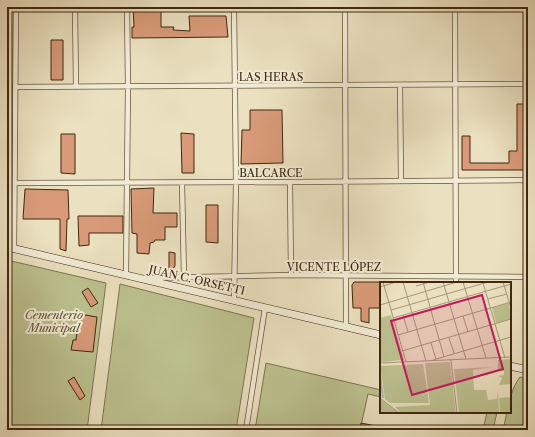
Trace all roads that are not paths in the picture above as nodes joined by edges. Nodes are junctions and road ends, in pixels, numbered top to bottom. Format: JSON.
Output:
{"nodes":[{"id":1,"x":16,"y":7,"type":"edge"},
{"id":2,"x":75,"y":7,"type":"edge"},
{"id":3,"x":127,"y":7,"type":"edge"},
{"id":4,"x":234,"y":7,"type":"edge"},
{"id":5,"x":345,"y":7,"type":"edge"},
{"id":6,"x":455,"y":7,"type":"edge"},
{"id":7,"x":528,"y":84,"type":"edge"},
{"id":8,"x":345,"y":85,"type":"junction"},
{"id":9,"x":400,"y":85,"type":"junction"},
{"id":10,"x":455,"y":85,"type":"junction"},
{"id":11,"x":128,"y":86,"type":"junction"},
{"id":12,"x":236,"y":86,"type":"junction"},
{"id":13,"x":15,"y":87,"type":"junction"},
{"id":14,"x":76,"y":87,"type":"junction"},
{"id":15,"x":456,"y":180,"type":"junction"},
{"id":16,"x":528,"y":180,"type":"edge"},
{"id":17,"x":345,"y":181,"type":"junction"},
{"id":18,"x":401,"y":181,"type":"junction"},
{"id":19,"x":15,"y":182,"type":"junction"},
{"id":20,"x":126,"y":182,"type":"junction"},
{"id":21,"x":236,"y":182,"type":"junction"},
{"id":22,"x":290,"y":182,"type":"junction"},
{"id":23,"x":182,"y":183,"type":"junction"},
{"id":24,"x":10,"y":248,"type":"edge"},
{"id":25,"x":126,"y":275,"type":"junction"},
{"id":26,"x":291,"y":275,"type":"junction"},
{"id":27,"x":235,"y":276,"type":"junction"},
{"id":28,"x":456,"y":276,"type":"junction"},
{"id":29,"x":184,"y":277,"type":"junction"},
{"id":30,"x":346,"y":277,"type":"junction"},
{"id":31,"x":528,"y":277,"type":"edge"},
{"id":32,"x":139,"y":278,"type":"junction"},
{"id":33,"x":456,"y":282,"type":"edge"},
{"id":34,"x":234,"y":300,"type":"junction"},
{"id":35,"x":265,"y":308,"type":"junction"},
{"id":36,"x":346,"y":327,"type":"junction"},
{"id":37,"x":380,"y":335,"type":"edge"},
{"id":38,"x":511,"y":366,"type":"edge"},
{"id":39,"x":528,"y":370,"type":"edge"},
{"id":40,"x":246,"y":430,"type":"edge"}],
"edges":[{"from":1,"to":13,"type":"street"},
{"from":2,"to":14,"type":"street"},
{"from":3,"to":11,"type":"street"},
{"from":4,"to":12,"type":"street"},
{"from":5,"to":8,"type":"street"},
{"from":6,"to":10,"type":"street"},
{"from":7,"to":10,"type":"street","name":"LAS HERAS"},
{"from":8,"to":9,"type":"street","name":"LAS HERAS"},
{"from":8,"to":12,"type":"street","name":"LAS HERAS"},
{"from":8,"to":17,"type":"street"},
{"from":9,"to":10,"type":"street","name":"LAS HERAS"},
{"from":9,"to":18,"type":"street"},
{"from":10,"to":15,"type":"street"},
{"from":11,"to":12,"type":"street","name":"LAS HERAS"},
{"from":11,"to":14,"type":"street","name":"LAS HERAS"},
{"from":11,"to":20,"type":"street"},
{"from":12,"to":21,"type":"street"},
{"from":13,"to":14,"type":"street","name":"LAS HERAS"},
{"from":13,"to":19,"type":"street"},
{"from":15,"to":16,"type":"street","name":"BALCARCE"},
{"from":15,"to":18,"type":"street","name":"BALCARCE"},
{"from":15,"to":28,"type":"street"},
{"from":17,"to":18,"type":"street","name":"BALCARCE"},
{"from":17,"to":22,"type":"street","name":"BALCARCE"},
{"from":17,"to":30,"type":"street"},
{"from":19,"to":20,"type":"street","name":"BALCARCE"},
{"from":19,"to":24,"type":"street"},
{"from":20,"to":23,"type":"street","name":"BALCARCE"},
{"from":20,"to":25,"type":"street"},
{"from":21,"to":22,"type":"street","name":"BALCARCE"},
{"from":21,"to":23,"type":"street","name":"BALCARCE"},
{"from":21,"to":27,"type":"street"},
{"from":22,"to":26,"type":"street"},
{"from":23,"to":29,"type":"street"},
{"from":24,"to":25,"type":"street","name":"JUAN C. ORSETTI"},
{"from":25,"to":32,"type":"street","name":"JUAN C. ORSETTI"},
{"from":26,"to":27,"type":"street","name":"VICENTE LÓPEZ"},
{"from":26,"to":30,"type":"street","name":"VICENTE LÓPEZ"},
{"from":27,"to":29,"type":"street","name":"VICENTE LÓPEZ"},
{"from":27,"to":34,"type":"street"},
{"from":28,"to":30,"type":"street","name":"VICENTE LÓPEZ"},
{"from":28,"to":31,"type":"street","name":"VICENTE LÓPEZ"},
{"from":28,"to":33,"type":"street"},
{"from":29,"to":32,"type":"street","name":"VICENTE LÓPEZ"},
{"from":30,"to":36,"type":"street"},
{"from":32,"to":34,"type":"street","name":"JUAN C. ORSETTI"},
{"from":34,"to":35,"type":"street","name":"JUAN C. ORSETTI"},
{"from":35,"to":36,"type":"street","name":"JUAN C. ORSETTI"},
{"from":35,"to":40,"type":"street"},
{"from":36,"to":37,"type":"street","name":"JUAN C. ORSETTI"},
{"from":38,"to":39,"type":"street"}]}
